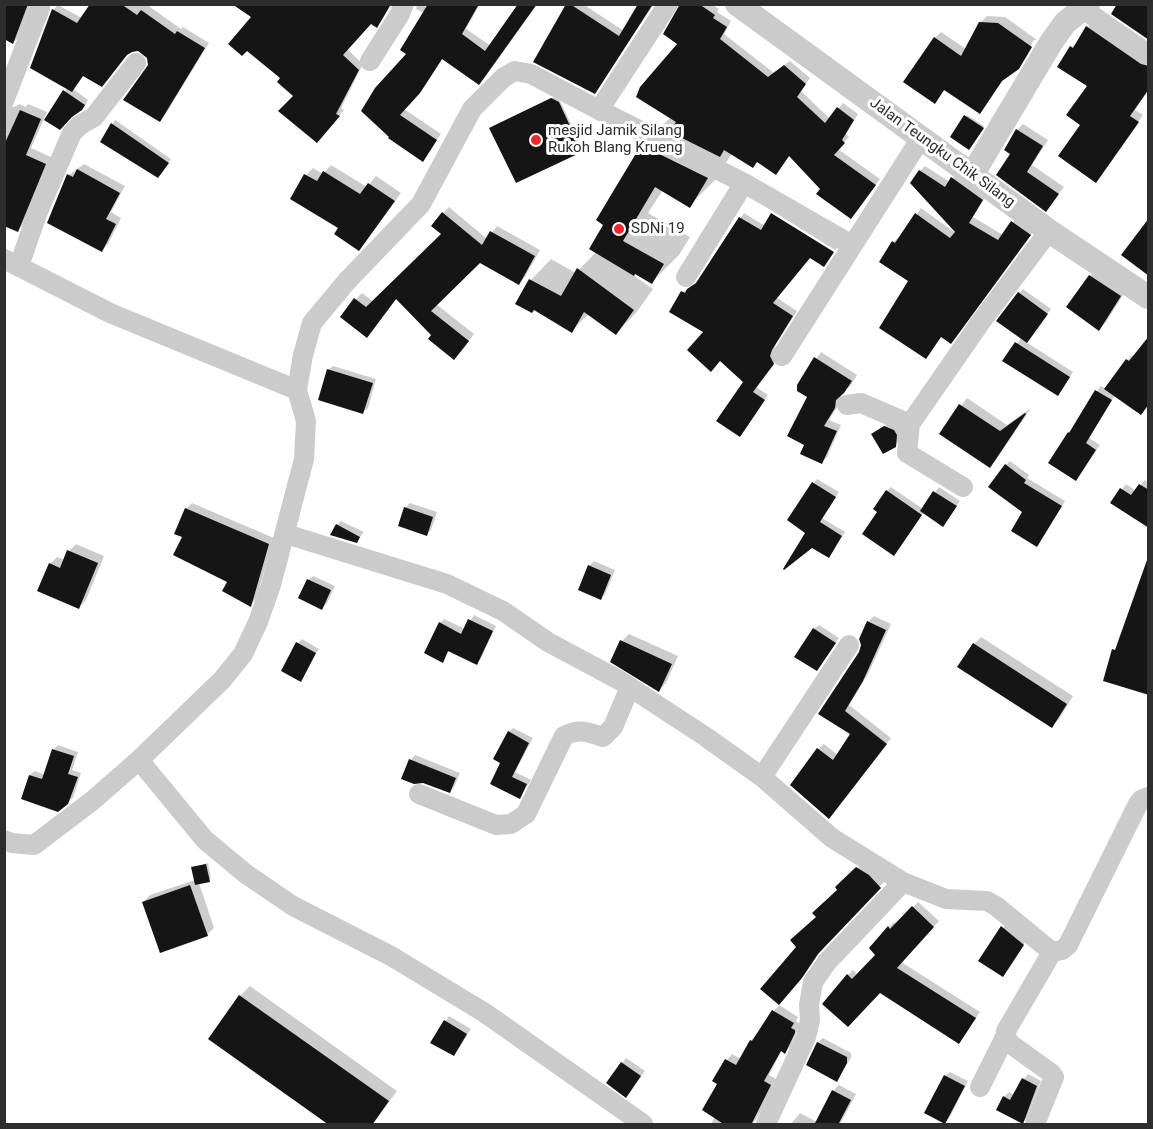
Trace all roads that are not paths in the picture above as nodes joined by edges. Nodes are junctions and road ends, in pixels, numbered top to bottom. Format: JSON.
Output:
{"nodes":[{"id":1,"x":404,"y":4,"type":"edge"},
{"id":2,"x":668,"y":4,"type":"edge"},
{"id":3,"x":737,"y":4,"type":"edge"},
{"id":4,"x":1085,"y":7,"type":"edge"},
{"id":5,"x":40,"y":8,"type":"dead end"},
{"id":6,"x":1149,"y":54,"type":"edge"},
{"id":7,"x":370,"y":61,"type":"dead end"},
{"id":8,"x":136,"y":63,"type":"dead end"},
{"id":9,"x":4,"y":101,"type":"edge"},
{"id":10,"x":599,"y":110,"type":"junction"},
{"id":11,"x":921,"y":138,"type":"junction"},
{"id":12,"x":972,"y":175,"type":"junction"},
{"id":13,"x":744,"y":183,"type":"junction"},
{"id":14,"x":1049,"y":231,"type":"junction"},
{"id":15,"x":852,"y":245,"type":"junction"},
{"id":16,"x":12,"y":262,"type":"edge"},
{"id":17,"x":687,"y":277,"type":"dead end"},
{"id":18,"x":1149,"y":297,"type":"edge"},
{"id":19,"x":782,"y":356,"type":"dead end"},
{"id":20,"x":297,"y":390,"type":"junction"},
{"id":21,"x":847,"y":405,"type":"dead end"},
{"id":22,"x":910,"y":424,"type":"junction"},
{"id":23,"x":963,"y":487,"type":"dead end"},
{"id":24,"x":286,"y":534,"type":"junction"},
{"id":25,"x":849,"y":645,"type":"dead end"},
{"id":26,"x":630,"y":687,"type":"junction"},
{"id":27,"x":139,"y":760,"type":"junction"},
{"id":28,"x":762,"y":777,"type":"junction"},
{"id":29,"x":419,"y":794,"type":"dead end"},
{"id":30,"x":1149,"y":797,"type":"edge"},
{"id":31,"x":4,"y":840,"type":"edge"},
{"id":32,"x":903,"y":882,"type":"junction"},
{"id":33,"x":1052,"y":952,"type":"junction"},
{"id":34,"x":1006,"y":1035,"type":"junction"},
{"id":35,"x":980,"y":1087,"type":"dead end"},
{"id":36,"x":643,"y":1125,"type":"edge"},
{"id":37,"x":766,"y":1125,"type":"edge"},
{"id":38,"x":1035,"y":1125,"type":"edge"}],
"edges":[{"from":1,"to":7,"type":"street"},
{"from":2,"to":10,"type":"street"},
{"from":3,"to":11,"type":"street","name":"Jalan Teungku Chik Silang"},
{"from":4,"to":6,"type":"street"},
{"from":4,"to":12,"type":"street"},
{"from":5,"to":9,"type":"street"},
{"from":8,"to":16,"type":"street"},
{"from":10,"to":13,"type":"street"},
{"from":10,"to":20,"type":"street"},
{"from":11,"to":12,"type":"street","name":"Jalan Teungku Chik Silang"},
{"from":11,"to":15,"type":"street"},
{"from":12,"to":14,"type":"street","name":"Jalan Teungku Chik Silang"},
{"from":13,"to":15,"type":"street"},
{"from":13,"to":17,"type":"street"},
{"from":14,"to":18,"type":"street","name":"Jalan Teungku Chik Silang"},
{"from":14,"to":22,"type":"street"},
{"from":15,"to":19,"type":"street"},
{"from":16,"to":20,"type":"street"},
{"from":20,"to":24,"type":"street"},
{"from":21,"to":22,"type":"street"},
{"from":22,"to":23,"type":"street"},
{"from":24,"to":26,"type":"street"},
{"from":24,"to":27,"type":"street"},
{"from":25,"to":28,"type":"street"},
{"from":26,"to":28,"type":"street"},
{"from":26,"to":29,"type":"street"},
{"from":27,"to":31,"type":"street"},
{"from":27,"to":36,"type":"street"},
{"from":28,"to":32,"type":"street"},
{"from":30,"to":33,"type":"street"},
{"from":32,"to":33,"type":"street"},
{"from":32,"to":37,"type":"street"},
{"from":33,"to":34,"type":"street"},
{"from":34,"to":35,"type":"street"},
{"from":34,"to":38,"type":"street"}]}
